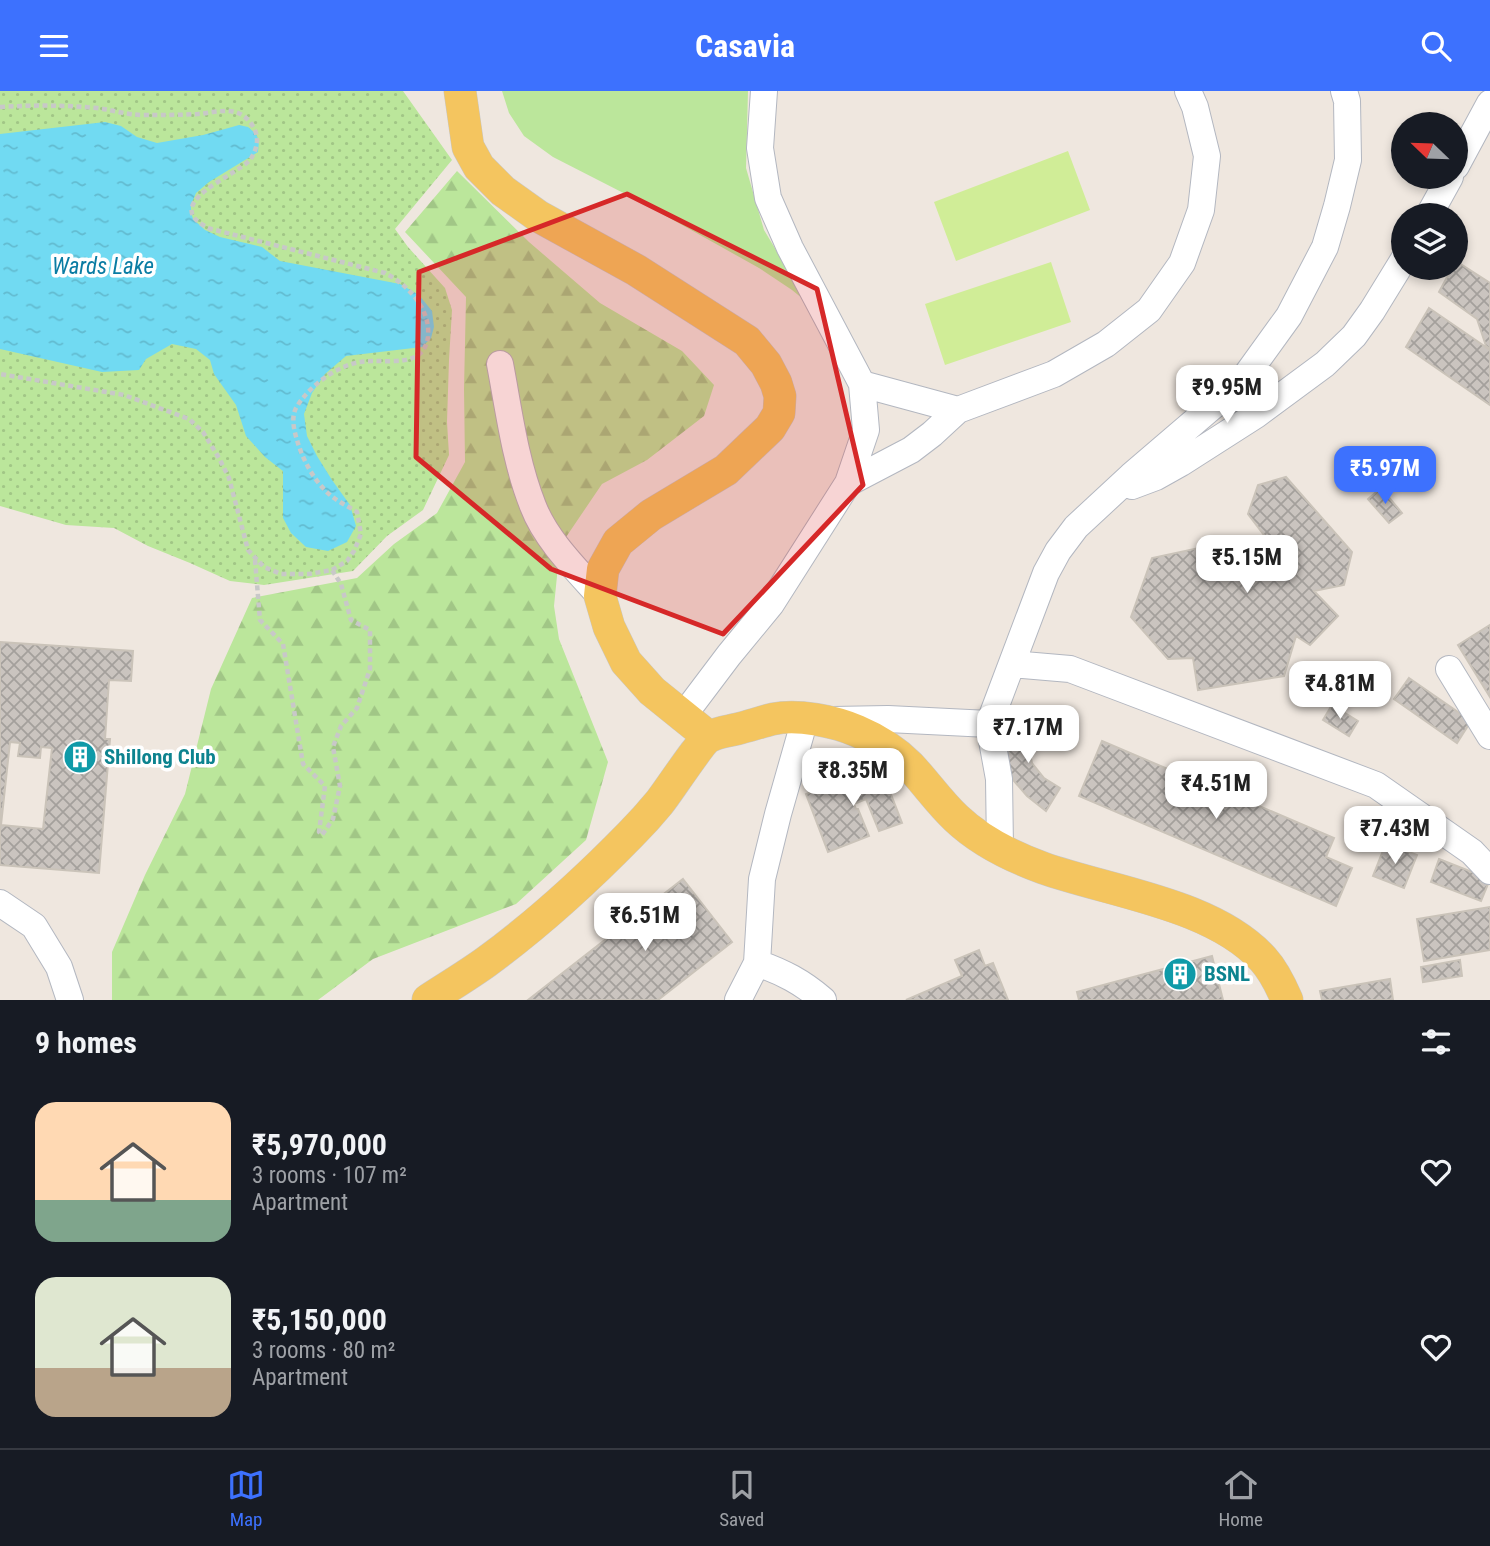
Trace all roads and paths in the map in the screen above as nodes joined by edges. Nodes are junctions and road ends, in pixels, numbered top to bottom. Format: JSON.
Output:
{"nodes":[{"id":1,"x":460,"y":91,"type":"edge"},
{"id":2,"x":764,"y":91,"type":"edge"},
{"id":3,"x":1188,"y":91,"type":"edge"},
{"id":4,"x":1344,"y":91,"type":"edge"},
{"id":5,"x":1490,"y":103,"type":"edge"},
{"id":6,"x":0,"y":107,"type":"edge"},
{"id":7,"x":1468,"y":144,"type":"edge"},
{"id":8,"x":1391,"y":280,"type":"edge"},
{"id":9,"x":500,"y":364,"type":"dead end"},
{"id":10,"x":0,"y":374,"type":"edge"},
{"id":11,"x":862,"y":384,"type":"junction"},
{"id":12,"x":958,"y":410,"type":"junction"},
{"id":13,"x":848,"y":483,"type":"junction"},
{"id":14,"x":1097,"y":507,"type":"junction"},
{"id":15,"x":255,"y":559,"type":"junction"},
{"id":16,"x":332,"y":570,"type":"junction"},
{"id":17,"x":600,"y":596,"type":"junction"},
{"id":18,"x":1012,"y":664,"type":"junction"},
{"id":19,"x":1449,"y":669,"type":"dead end"},
{"id":20,"x":683,"y":716,"type":"junction"},
{"id":21,"x":811,"y":719,"type":"junction"},
{"id":22,"x":989,"y":724,"type":"junction"},
{"id":23,"x":1490,"y":736,"type":"edge"},
{"id":24,"x":709,"y":737,"type":"junction"},
{"id":25,"x":1000,"y":848,"type":"junction"},
{"id":26,"x":1484,"y":866,"type":"edge"},
{"id":27,"x":0,"y":903,"type":"edge"},
{"id":28,"x":757,"y":963,"type":"junction"},
{"id":29,"x":70,"y":1000,"type":"edge"},
{"id":30,"x":429,"y":1000,"type":"edge"},
{"id":31,"x":738,"y":1000,"type":"edge"},
{"id":32,"x":823,"y":1000,"type":"edge"},
{"id":33,"x":1287,"y":1000,"type":"edge"}],
"edges":[{"from":1,"to":17,"type":"main road"},
{"from":2,"to":11,"type":"street"},
{"from":3,"to":12,"type":"street"},
{"from":4,"to":14,"type":"street"},
{"from":5,"to":7,"type":"street"},
{"from":6,"to":16,"type":"path"},
{"from":8,"to":14,"type":"street"},
{"from":9,"to":17,"type":"street"},
{"from":10,"to":15,"type":"path"},
{"from":11,"to":12,"type":"street"},
{"from":11,"to":13,"type":"street"},
{"from":12,"to":13,"type":"street"},
{"from":13,"to":20,"type":"street"},
{"from":14,"to":18,"type":"street"},
{"from":15,"to":16,"type":"path"},
{"from":15,"to":16,"type":"path"},
{"from":17,"to":20,"type":"main road"},
{"from":18,"to":22,"type":"street"},
{"from":18,"to":26,"type":"street"},
{"from":19,"to":23,"type":"street"},
{"from":20,"to":24,"type":"main road"},
{"from":21,"to":22,"type":"street"},
{"from":21,"to":24,"type":"main road"},
{"from":21,"to":25,"type":"main road"},
{"from":21,"to":28,"type":"street"},
{"from":22,"to":25,"type":"street"},
{"from":24,"to":30,"type":"main road"},
{"from":25,"to":33,"type":"main road"},
{"from":27,"to":29,"type":"street"},
{"from":28,"to":31,"type":"street"},
{"from":28,"to":32,"type":"street"}]}
